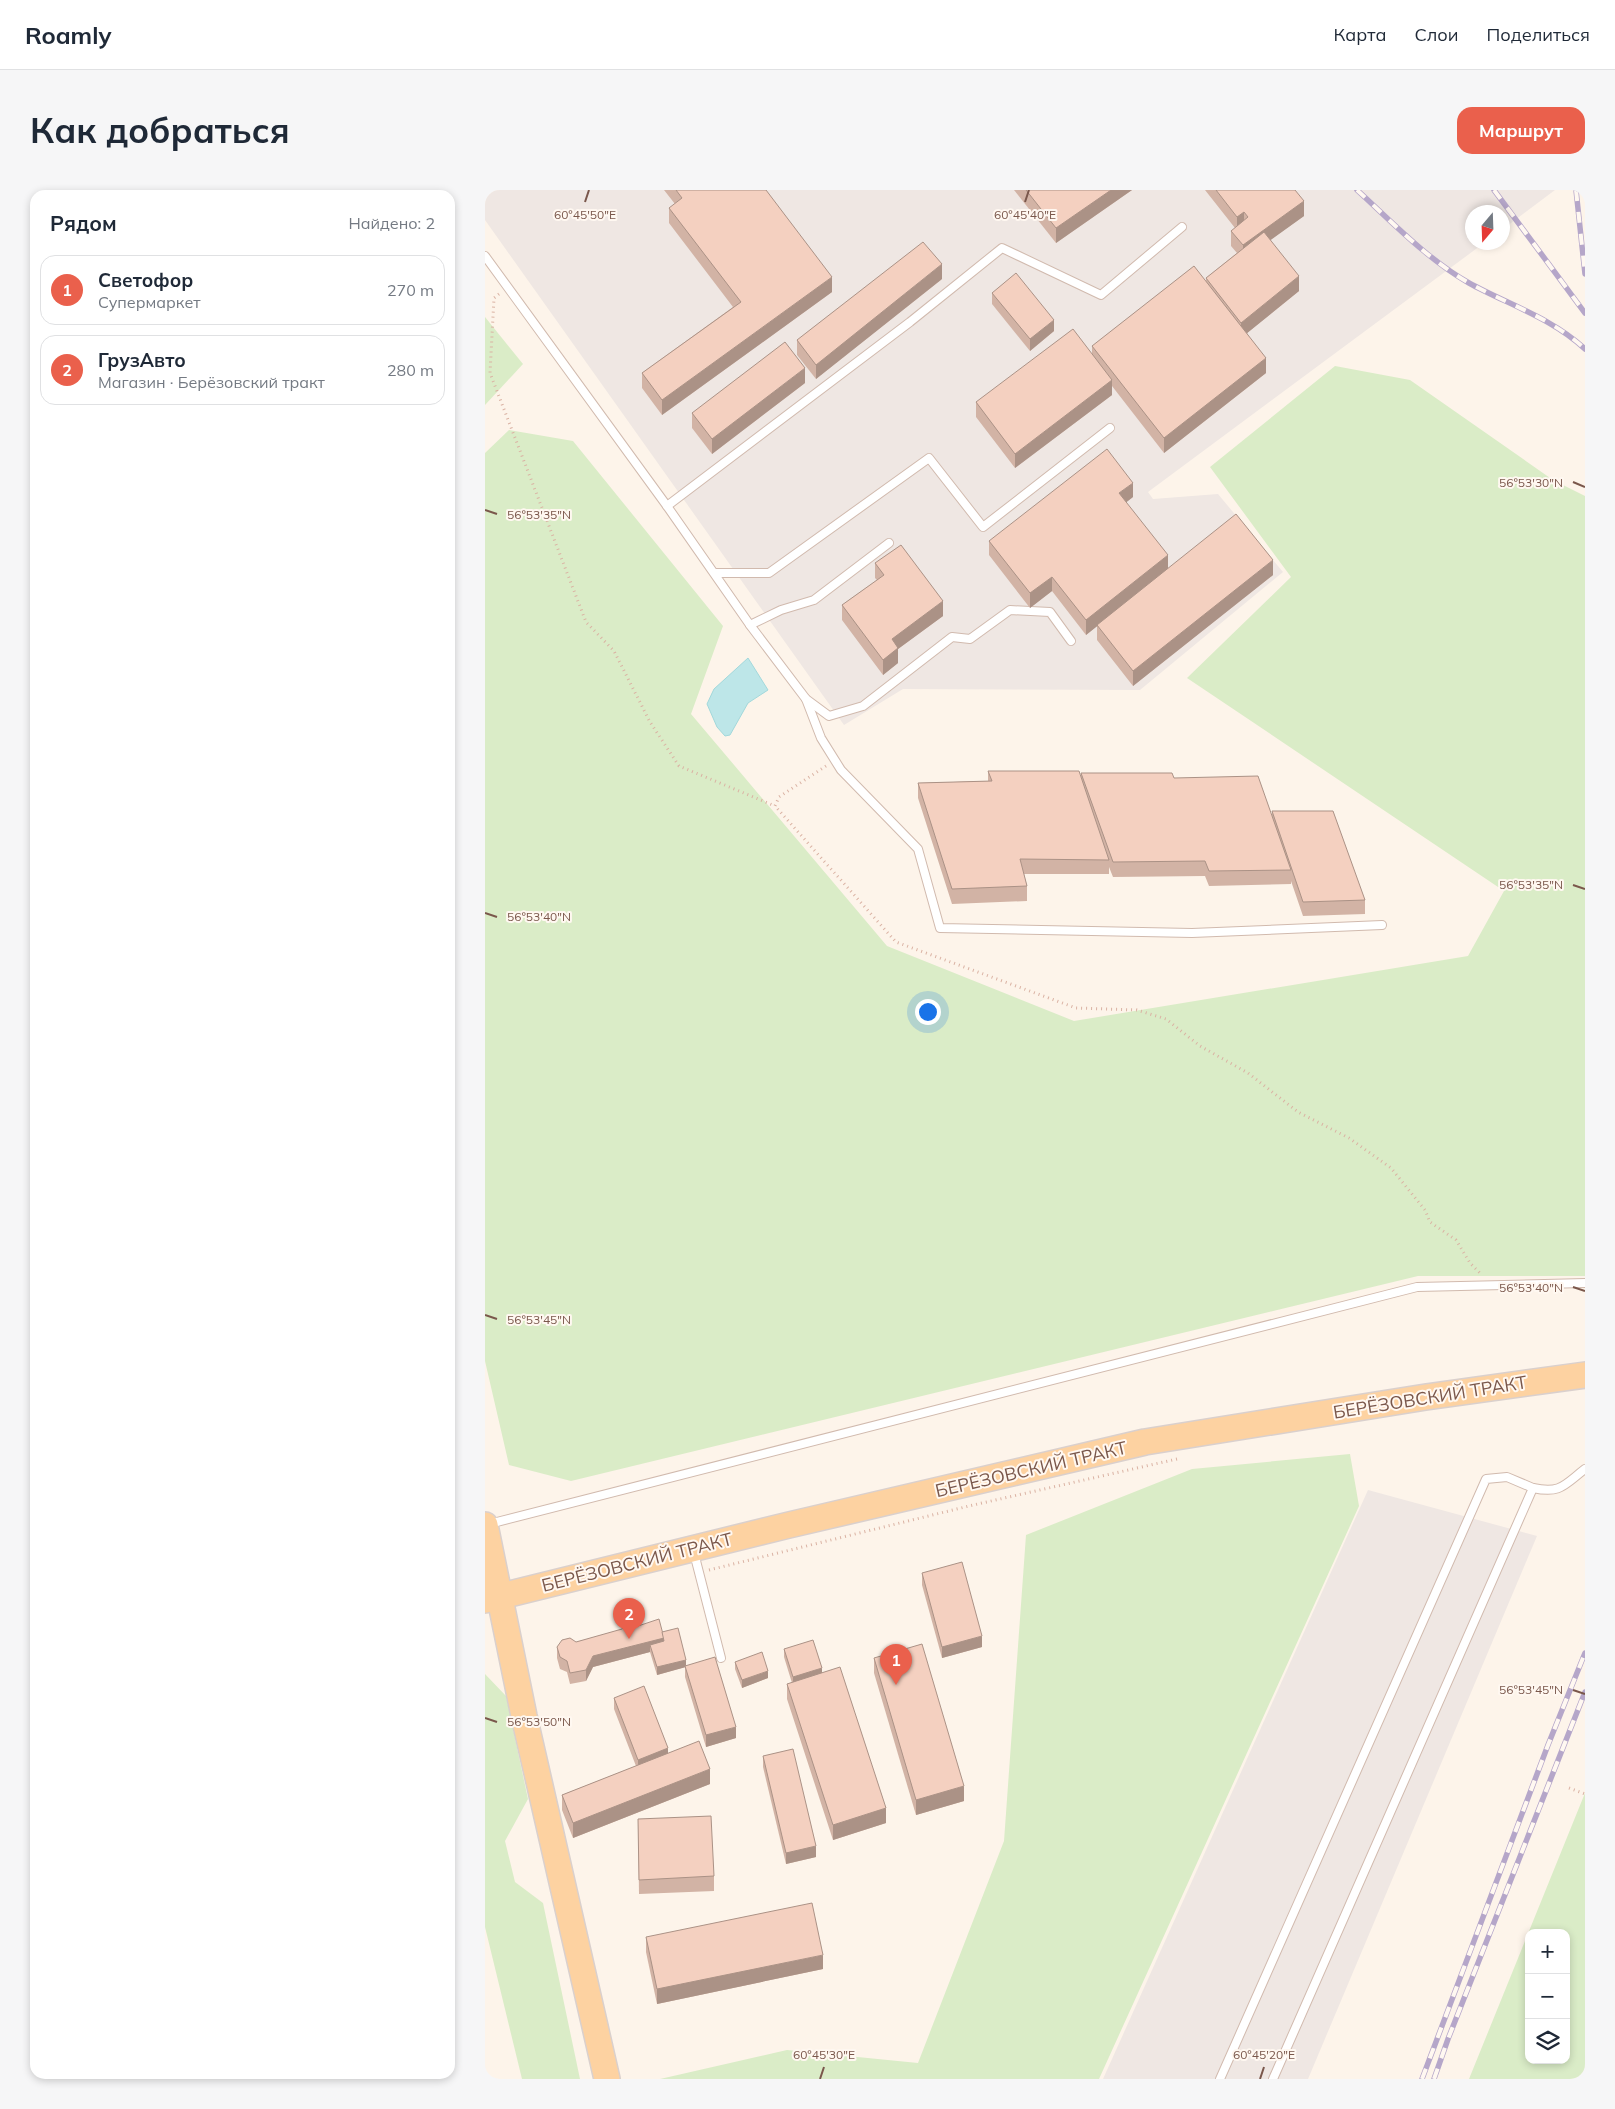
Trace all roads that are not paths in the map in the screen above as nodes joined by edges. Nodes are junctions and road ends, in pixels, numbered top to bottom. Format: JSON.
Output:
{"nodes":[{"id":1,"x":1182,"y":227,"type":"dead end"},
{"id":2,"x":485,"y":256,"type":"edge"},
{"id":3,"x":1110,"y":428,"type":"dead end"},
{"id":4,"x":667,"y":506,"type":"junction"},
{"id":5,"x":889,"y":542,"type":"dead end"},
{"id":6,"x":715,"y":573,"type":"junction"},
{"id":7,"x":750,"y":625,"type":"junction"},
{"id":8,"x":1071,"y":641,"type":"dead end"},
{"id":9,"x":806,"y":699,"type":"junction"},
{"id":10,"x":1382,"y":925,"type":"dead end"},
{"id":11,"x":1585,"y":1283,"type":"edge"},
{"id":12,"x":1585,"y":1375,"type":"edge"},
{"id":13,"x":1585,"y":1469,"type":"edge"},
{"id":14,"x":1533,"y":1488,"type":"junction"},
{"id":15,"x":485,"y":1525,"type":"edge"},
{"id":16,"x":693,"y":1548,"type":"junction"},
{"id":17,"x":492,"y":1598,"type":"edge"},
{"id":18,"x":721,"y":1658,"type":"dead end"},
{"id":19,"x":607,"y":2079,"type":"edge"},
{"id":20,"x":1220,"y":2079,"type":"edge"},
{"id":21,"x":1273,"y":2079,"type":"edge"}],
"edges":[{"from":1,"to":4,"type":"lane"},
{"from":2,"to":4,"type":"lane"},
{"from":3,"to":6,"type":"lane"},
{"from":4,"to":6,"type":"lane"},
{"from":5,"to":7,"type":"lane"},
{"from":6,"to":7,"type":"lane"},
{"from":7,"to":9,"type":"lane"},
{"from":8,"to":9,"type":"lane"},
{"from":9,"to":10,"type":"lane"},
{"from":11,"to":15,"type":"lane"},
{"from":12,"to":16,"type":"main road","name":"БЕРЁЗОВСКИЙ ТРАКТ"},
{"from":13,"to":14,"type":"lane"},
{"from":14,"to":20,"type":"lane"},
{"from":14,"to":21,"type":"lane"},
{"from":15,"to":17,"type":"main road"},
{"from":16,"to":17,"type":"main road","name":"БЕРЁЗОВСКИЙ ТРАКТ"},
{"from":16,"to":18,"type":"lane"},
{"from":17,"to":19,"type":"main road"}]}
